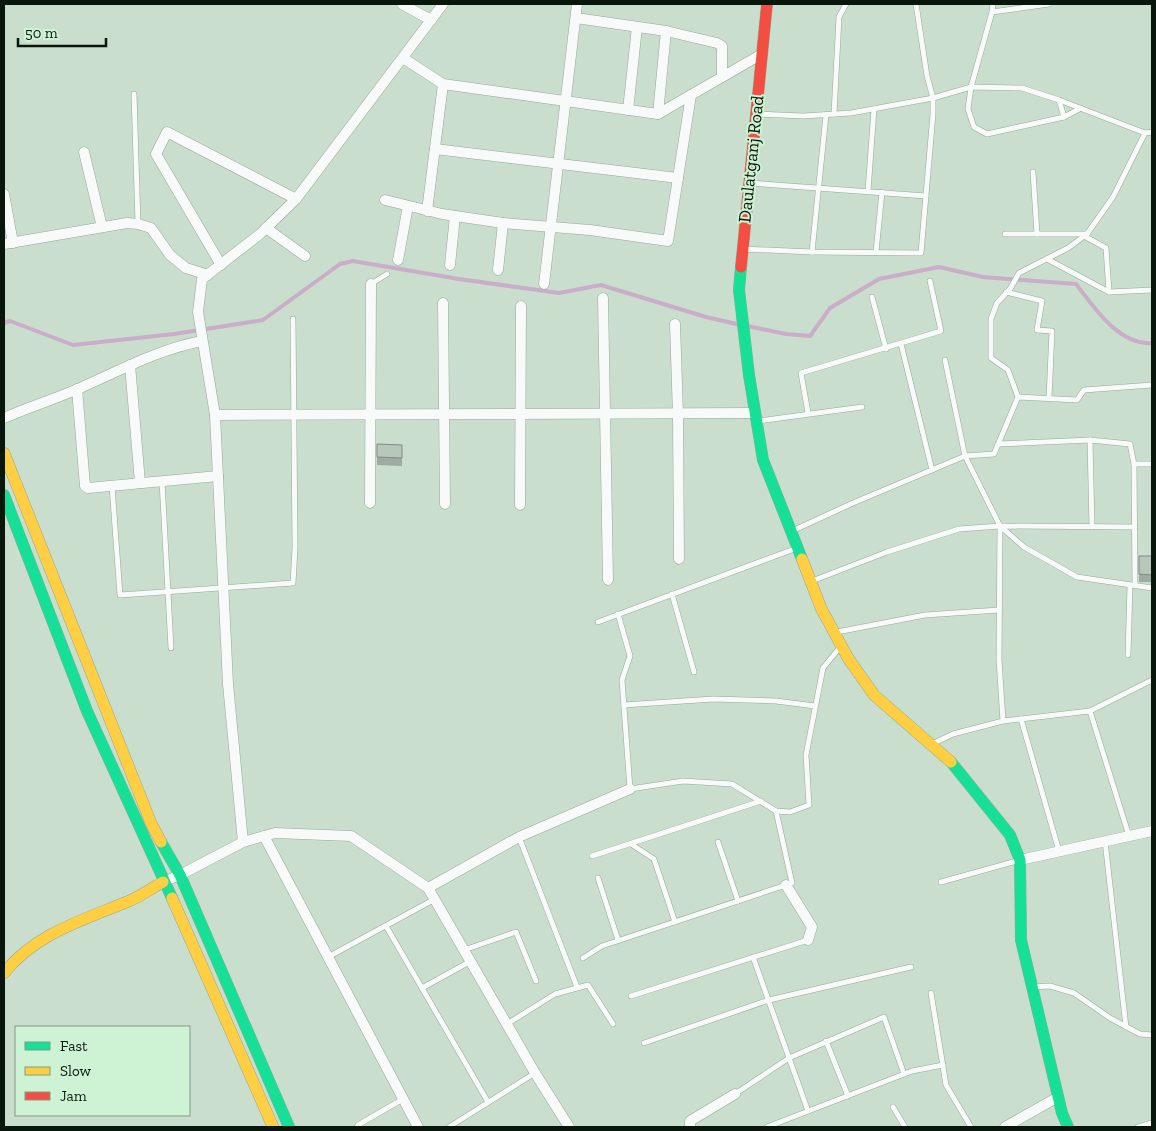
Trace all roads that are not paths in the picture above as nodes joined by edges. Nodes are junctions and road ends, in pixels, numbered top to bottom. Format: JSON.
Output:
{"nodes":[{"id":1,"x":402,"y":4,"type":"edge"},
{"id":2,"x":443,"y":4,"type":"edge"},
{"id":3,"x":577,"y":4,"type":"edge"},
{"id":4,"x":766,"y":4,"type":"edge"},
{"id":5,"x":846,"y":4,"type":"edge"},
{"id":6,"x":916,"y":4,"type":"edge"},
{"id":7,"x":993,"y":4,"type":"edge"},
{"id":8,"x":1049,"y":4,"type":"edge"},
{"id":9,"x":992,"y":12,"type":"junction"},
{"id":10,"x":576,"y":18,"type":"junction"},
{"id":11,"x":431,"y":20,"type":"junction"},
{"id":12,"x":637,"y":27,"type":"junction"},
{"id":13,"x":666,"y":31,"type":"junction"},
{"id":14,"x":762,"y":54,"type":"junction"},
{"id":15,"x":403,"y":58,"type":"junction"},
{"id":16,"x":722,"y":77,"type":"junction"},
{"id":17,"x":443,"y":84,"type":"junction"},
{"id":18,"x":970,"y":87,"type":"junction"},
{"id":19,"x":134,"y":94,"type":"dead end"},
{"id":20,"x":691,"y":95,"type":"junction"},
{"id":21,"x":933,"y":98,"type":"junction"},
{"id":22,"x":1059,"y":100,"type":"junction"},
{"id":23,"x":566,"y":102,"type":"junction"},
{"id":24,"x":1081,"y":108,"type":"junction"},
{"id":25,"x":874,"y":109,"type":"junction"},
{"id":26,"x":628,"y":110,"type":"junction"},
{"id":27,"x":658,"y":114,"type":"junction"},
{"id":28,"x":755,"y":114,"type":"junction"},
{"id":29,"x":834,"y":114,"type":"junction"},
{"id":30,"x":826,"y":115,"type":"junction"},
{"id":31,"x":1064,"y":117,"type":"junction"},
{"id":32,"x":1152,"y":132,"type":"edge"},
{"id":33,"x":1145,"y":133,"type":"junction"},
{"id":34,"x":435,"y":149,"type":"junction"},
{"id":35,"x":84,"y":152,"type":"dead end"},
{"id":36,"x":558,"y":164,"type":"junction"},
{"id":37,"x":1033,"y":172,"type":"dead end"},
{"id":38,"x":678,"y":178,"type":"junction"},
{"id":39,"x":748,"y":183,"type":"junction"},
{"id":40,"x":819,"y":188,"type":"junction"},
{"id":41,"x":868,"y":191,"type":"junction"},
{"id":42,"x":882,"y":192,"type":"junction"},
{"id":43,"x":4,"y":194,"type":"edge"},
{"id":44,"x":926,"y":196,"type":"junction"},
{"id":45,"x":296,"y":198,"type":"junction"},
{"id":46,"x":385,"y":200,"type":"dead end"},
{"id":47,"x":408,"y":206,"type":"junction"},
{"id":48,"x":427,"y":211,"type":"junction"},
{"id":49,"x":454,"y":216,"type":"junction"},
{"id":50,"x":503,"y":223,"type":"junction"},
{"id":51,"x":138,"y":224,"type":"junction"},
{"id":52,"x":102,"y":227,"type":"junction"},
{"id":53,"x":266,"y":228,"type":"junction"},
{"id":54,"x":551,"y":228,"type":"junction"},
{"id":55,"x":1005,"y":234,"type":"dead end"},
{"id":56,"x":1037,"y":234,"type":"junction"},
{"id":57,"x":1085,"y":235,"type":"junction"},
{"id":58,"x":8,"y":243,"type":"edge"},
{"id":59,"x":743,"y":249,"type":"junction"},
{"id":60,"x":812,"y":252,"type":"junction"},
{"id":61,"x":876,"y":252,"type":"junction"},
{"id":62,"x":305,"y":256,"type":"dead end"},
{"id":63,"x":1047,"y":259,"type":"junction"},
{"id":64,"x":398,"y":260,"type":"dead end"},
{"id":65,"x":221,"y":265,"type":"junction"},
{"id":66,"x":450,"y":265,"type":"dead end"},
{"id":67,"x":498,"y":270,"type":"dead end"},
{"id":68,"x":387,"y":274,"type":"dead end"},
{"id":69,"x":208,"y":275,"type":"junction"},
{"id":70,"x":930,"y":281,"type":"dead end"},
{"id":71,"x":371,"y":284,"type":"joint"},
{"id":72,"x":544,"y":284,"type":"dead end"},
{"id":73,"x":1152,"y":290,"type":"edge"},
{"id":74,"x":1008,"y":291,"type":"junction"},
{"id":75,"x":1109,"y":292,"type":"junction"},
{"id":76,"x":603,"y":298,"type":"dead end"},
{"id":77,"x":872,"y":298,"type":"dead end"},
{"id":78,"x":443,"y":303,"type":"dead end"},
{"id":79,"x":521,"y":306,"type":"dead end"},
{"id":80,"x":293,"y":319,"type":"dead end"},
{"id":81,"x":675,"y":324,"type":"dead end"},
{"id":82,"x":202,"y":339,"type":"junction"},
{"id":83,"x":901,"y":344,"type":"junction"},
{"id":84,"x":886,"y":349,"type":"junction"},
{"id":85,"x":945,"y":360,"type":"dead end"},
{"id":86,"x":130,"y":365,"type":"junction"},
{"id":87,"x":1152,"y":384,"type":"edge"},
{"id":88,"x":78,"y":389,"type":"junction"},
{"id":89,"x":1018,"y":397,"type":"junction"},
{"id":90,"x":1049,"y":398,"type":"junction"},
{"id":91,"x":862,"y":407,"type":"dead end"},
{"id":92,"x":808,"y":413,"type":"junction"},
{"id":93,"x":294,"y":414,"type":"junction"},
{"id":94,"x":370,"y":414,"type":"junction"},
{"id":95,"x":444,"y":414,"type":"junction"},
{"id":96,"x":520,"y":414,"type":"junction"},
{"id":97,"x":605,"y":414,"type":"junction"},
{"id":98,"x":216,"y":415,"type":"junction"},
{"id":99,"x":678,"y":415,"type":"junction"},
{"id":100,"x":756,"y":417,"type":"junction"},
{"id":101,"x":4,"y":418,"type":"edge"},
{"id":102,"x":1090,"y":440,"type":"junction"},
{"id":103,"x":998,"y":444,"type":"junction"},
{"id":104,"x":4,"y":454,"type":"edge"},
{"id":105,"x":965,"y":456,"type":"junction"},
{"id":106,"x":1134,"y":464,"type":"junction"},
{"id":107,"x":1152,"y":464,"type":"edge"},
{"id":108,"x":932,"y":470,"type":"junction"},
{"id":109,"x":218,"y":476,"type":"junction"},
{"id":110,"x":162,"y":481,"type":"junction"},
{"id":111,"x":140,"y":483,"type":"junction"},
{"id":112,"x":112,"y":485,"type":"junction"},
{"id":113,"x":4,"y":495,"type":"edge"},
{"id":114,"x":370,"y":503,"type":"dead end"},
{"id":115,"x":445,"y":504,"type":"dead end"},
{"id":116,"x":520,"y":505,"type":"dead end"},
{"id":117,"x":1000,"y":526,"type":"junction"},
{"id":118,"x":1092,"y":527,"type":"junction"},
{"id":119,"x":1135,"y":527,"type":"junction"},
{"id":120,"x":790,"y":531,"type":"junction"},
{"id":121,"x":797,"y":548,"type":"junction"},
{"id":122,"x":680,"y":559,"type":"dead end"},
{"id":123,"x":608,"y":580,"type":"dead end"},
{"id":124,"x":810,"y":581,"type":"junction"},
{"id":125,"x":1133,"y":585,"type":"junction"},
{"id":126,"x":224,"y":587,"type":"junction"},
{"id":127,"x":1152,"y":588,"type":"edge"},
{"id":128,"x":168,"y":591,"type":"junction"},
{"id":129,"x":672,"y":594,"type":"junction"},
{"id":130,"x":999,"y":610,"type":"junction"},
{"id":131,"x":618,"y":614,"type":"junction"},
{"id":132,"x":598,"y":622,"type":"dead end"},
{"id":133,"x":834,"y":632,"type":"junction"},
{"id":134,"x":841,"y":646,"type":"junction"},
{"id":135,"x":172,"y":648,"type":"dead end"},
{"id":136,"x":1128,"y":655,"type":"dead end"},
{"id":137,"x":694,"y":672,"type":"dead end"},
{"id":138,"x":1152,"y":681,"type":"edge"},
{"id":139,"x":624,"y":705,"type":"junction"},
{"id":140,"x":815,"y":706,"type":"junction"},
{"id":141,"x":1090,"y":711,"type":"junction"},
{"id":142,"x":1021,"y":719,"type":"junction"},
{"id":143,"x":1002,"y":721,"type":"junction"},
{"id":144,"x":931,"y":744,"type":"junction"},
{"id":145,"x":630,"y":789,"type":"junction"},
{"id":146,"x":761,"y":801,"type":"junction"},
{"id":147,"x":776,"y":811,"type":"junction"},
{"id":148,"x":1152,"y":831,"type":"edge"},
{"id":149,"x":264,"y":836,"type":"junction"},
{"id":150,"x":1129,"y":836,"type":"junction"},
{"id":151,"x":520,"y":837,"type":"junction"},
{"id":152,"x":243,"y":842,"type":"junction"},
{"id":153,"x":718,"y":842,"type":"dead end"},
{"id":154,"x":1105,"y":842,"type":"junction"},
{"id":155,"x":632,"y":844,"type":"junction"},
{"id":156,"x":1059,"y":851,"type":"junction"},
{"id":157,"x":592,"y":856,"type":"dead end"},
{"id":158,"x":1020,"y":860,"type":"junction"},
{"id":159,"x":180,"y":875,"type":"junction"},
{"id":160,"x":598,"y":878,"type":"dead end"},
{"id":161,"x":163,"y":882,"type":"junction"},
{"id":162,"x":941,"y":882,"type":"dead end"},
{"id":163,"x":786,"y":885,"type":"junction"},
{"id":164,"x":428,"y":888,"type":"junction"},
{"id":165,"x":435,"y":900,"type":"junction"},
{"id":166,"x":738,"y":901,"type":"junction"},
{"id":167,"x":675,"y":922,"type":"junction"},
{"id":168,"x":386,"y":926,"type":"junction"},
{"id":169,"x":618,"y":940,"type":"junction"},
{"id":170,"x":808,"y":940,"type":"joint"},
{"id":171,"x":464,"y":950,"type":"junction"},
{"id":172,"x":328,"y":957,"type":"junction"},
{"id":173,"x":754,"y":957,"type":"junction"},
{"id":174,"x":583,"y":958,"type":"dead end"},
{"id":175,"x":471,"y":960,"type":"junction"},
{"id":176,"x":911,"y":967,"type":"dead end"},
{"id":177,"x":4,"y":973,"type":"edge"},
{"id":178,"x":536,"y":981,"type":"dead end"},
{"id":179,"x":577,"y":987,"type":"junction"},
{"id":180,"x":1032,"y":987,"type":"junction"},
{"id":181,"x":422,"y":988,"type":"junction"},
{"id":182,"x":931,"y":993,"type":"dead end"},
{"id":183,"x":631,"y":996,"type":"dead end"},
{"id":184,"x":769,"y":1000,"type":"junction"},
{"id":185,"x":507,"y":1024,"type":"junction"},
{"id":186,"x":613,"y":1024,"type":"dead end"},
{"id":187,"x":1126,"y":1027,"type":"junction"},
{"id":188,"x":1152,"y":1035,"type":"edge"},
{"id":189,"x":826,"y":1042,"type":"junction"},
{"id":190,"x":644,"y":1043,"type":"dead end"},
{"id":191,"x":789,"y":1058,"type":"junction"},
{"id":192,"x":943,"y":1065,"type":"junction"},
{"id":193,"x":536,"y":1073,"type":"junction"},
{"id":194,"x":904,"y":1074,"type":"junction"},
{"id":195,"x":735,"y":1094,"type":"joint"},
{"id":196,"x":848,"y":1096,"type":"junction"},
{"id":197,"x":1058,"y":1097,"type":"junction"},
{"id":198,"x":403,"y":1099,"type":"junction"},
{"id":199,"x":488,"y":1102,"type":"junction"},
{"id":200,"x":893,"y":1107,"type":"dead end"},
{"id":201,"x":808,"y":1111,"type":"junction"},
{"id":202,"x":1152,"y":1123,"type":"edge"},
{"id":203,"x":567,"y":1126,"type":"edge"},
{"id":204,"x":776,"y":1126,"type":"edge"},
{"id":205,"x":273,"y":1127,"type":"edge"},
{"id":206,"x":289,"y":1127,"type":"edge"},
{"id":207,"x":357,"y":1127,"type":"edge"},
{"id":208,"x":418,"y":1127,"type":"edge"},
{"id":209,"x":448,"y":1127,"type":"edge"},
{"id":210,"x":690,"y":1127,"type":"edge"},
{"id":211,"x":767,"y":1127,"type":"edge"},
{"id":212,"x":905,"y":1127,"type":"edge"},
{"id":213,"x":971,"y":1127,"type":"edge"},
{"id":214,"x":1005,"y":1127,"type":"edge"},
{"id":215,"x":1068,"y":1127,"type":"edge"},
{"id":216,"x":1138,"y":1127,"type":"edge"}],
"edges":[{"from":1,"to":11,"type":"street"},
{"from":2,"to":11,"type":"street"},
{"from":3,"to":10,"type":"street"},
{"from":4,"to":14,"type":"street","name":"Daulatganj Road"},
{"from":5,"to":29,"type":"lane"},
{"from":6,"to":21,"type":"lane"},
{"from":7,"to":9,"type":"lane"},
{"from":8,"to":9,"type":"lane"},
{"from":9,"to":18,"type":"lane"},
{"from":10,"to":12,"type":"street"},
{"from":10,"to":23,"type":"street"},
{"from":11,"to":15,"type":"street"},
{"from":12,"to":13,"type":"street"},
{"from":12,"to":26,"type":"street"},
{"from":13,"to":16,"type":"street"},
{"from":13,"to":27,"type":"street"},
{"from":14,"to":16,"type":"street"},
{"from":14,"to":28,"type":"street","name":"Daulatganj Road"},
{"from":15,"to":17,"type":"street"},
{"from":15,"to":45,"type":"street"},
{"from":16,"to":20,"type":"street"},
{"from":17,"to":23,"type":"street"},
{"from":17,"to":34,"type":"street"},
{"from":18,"to":21,"type":"lane"},
{"from":18,"to":22,"type":"lane"},
{"from":18,"to":31,"type":"lane"},
{"from":19,"to":51,"type":"lane"},
{"from":20,"to":27,"type":"street"},
{"from":20,"to":38,"type":"street"},
{"from":21,"to":25,"type":"lane"},
{"from":21,"to":44,"type":"lane"},
{"from":22,"to":24,"type":"lane"},
{"from":22,"to":31,"type":"lane"},
{"from":23,"to":26,"type":"street"},
{"from":23,"to":36,"type":"street"},
{"from":24,"to":31,"type":"lane"},
{"from":24,"to":33,"type":"lane"},
{"from":25,"to":29,"type":"lane"},
{"from":25,"to":41,"type":"lane"},
{"from":26,"to":27,"type":"street"},
{"from":28,"to":30,"type":"lane"},
{"from":28,"to":39,"type":"street","name":"Daulatganj Road"},
{"from":29,"to":30,"type":"lane"},
{"from":30,"to":40,"type":"lane"},
{"from":32,"to":33,"type":"lane"},
{"from":33,"to":57,"type":"lane"},
{"from":34,"to":36,"type":"street"},
{"from":34,"to":48,"type":"street"},
{"from":35,"to":52,"type":"street"},
{"from":36,"to":38,"type":"street"},
{"from":36,"to":54,"type":"street"},
{"from":37,"to":56,"type":"lane"},
{"from":38,"to":54,"type":"street"},
{"from":39,"to":40,"type":"lane"},
{"from":39,"to":59,"type":"street","name":"Daulatganj Road"},
{"from":40,"to":41,"type":"lane"},
{"from":40,"to":60,"type":"lane"},
{"from":41,"to":42,"type":"lane"},
{"from":42,"to":44,"type":"lane"},
{"from":42,"to":61,"type":"lane"},
{"from":43,"to":58,"type":"street"},
{"from":44,"to":61,"type":"lane"},
{"from":45,"to":53,"type":"street"},
{"from":45,"to":65,"type":"street"},
{"from":46,"to":47,"type":"street"},
{"from":47,"to":48,"type":"street"},
{"from":47,"to":64,"type":"street"},
{"from":48,"to":49,"type":"street"},
{"from":49,"to":50,"type":"street"},
{"from":49,"to":66,"type":"street"},
{"from":50,"to":54,"type":"street"},
{"from":50,"to":67,"type":"street"},
{"from":51,"to":52,"type":"street"},
{"from":51,"to":69,"type":"street"},
{"from":52,"to":58,"type":"street"},
{"from":53,"to":62,"type":"street"},
{"from":53,"to":65,"type":"street"},
{"from":54,"to":72,"type":"street"},
{"from":55,"to":56,"type":"lane"},
{"from":56,"to":57,"type":"lane"},
{"from":57,"to":63,"type":"lane"},
{"from":57,"to":75,"type":"lane"},
{"from":59,"to":60,"type":"lane"},
{"from":59,"to":100,"type":"street","name":"Daulatganj Road"},
{"from":60,"to":61,"type":"lane"},
{"from":63,"to":74,"type":"lane"},
{"from":63,"to":75,"type":"lane"},
{"from":65,"to":69,"type":"street"},
{"from":68,"to":71,"type":"lane"},
{"from":69,"to":82,"type":"street"},
{"from":70,"to":83,"type":"lane"},
{"from":71,"to":94,"type":"street"},
{"from":73,"to":75,"type":"lane"},
{"from":74,"to":89,"type":"lane"},
{"from":74,"to":90,"type":"lane"},
{"from":76,"to":97,"type":"street"},
{"from":77,"to":84,"type":"lane"},
{"from":78,"to":95,"type":"street"},
{"from":79,"to":96,"type":"street"},
{"from":80,"to":93,"type":"lane"},
{"from":81,"to":99,"type":"street"},
{"from":82,"to":86,"type":"street"},
{"from":82,"to":98,"type":"street"},
{"from":83,"to":84,"type":"lane"},
{"from":83,"to":108,"type":"lane"},
{"from":84,"to":92,"type":"lane"},
{"from":85,"to":105,"type":"lane"},
{"from":86,"to":88,"type":"street"},
{"from":86,"to":111,"type":"street"},
{"from":87,"to":90,"type":"lane"},
{"from":88,"to":101,"type":"street"},
{"from":88,"to":112,"type":"street"},
{"from":89,"to":90,"type":"lane"},
{"from":89,"to":103,"type":"lane"},
{"from":91,"to":92,"type":"lane"},
{"from":92,"to":100,"type":"lane"},
{"from":93,"to":94,"type":"street"},
{"from":93,"to":98,"type":"street"},
{"from":93,"to":126,"type":"lane"},
{"from":94,"to":95,"type":"street"},
{"from":94,"to":114,"type":"street"},
{"from":95,"to":96,"type":"street"},
{"from":95,"to":115,"type":"street"},
{"from":96,"to":97,"type":"street"},
{"from":96,"to":116,"type":"street"},
{"from":97,"to":99,"type":"street"},
{"from":97,"to":123,"type":"street"},
{"from":98,"to":109,"type":"street"},
{"from":99,"to":100,"type":"street"},
{"from":99,"to":122,"type":"street"},
{"from":100,"to":120,"type":"street","name":"Daulatganj Road"},
{"from":102,"to":103,"type":"lane"},
{"from":102,"to":106,"type":"lane"},
{"from":102,"to":118,"type":"lane"},
{"from":103,"to":105,"type":"lane"},
{"from":104,"to":159,"type":"street"},
{"from":105,"to":108,"type":"lane"},
{"from":105,"to":117,"type":"lane"},
{"from":106,"to":107,"type":"lane"},
{"from":106,"to":119,"type":"lane"},
{"from":108,"to":120,"type":"lane"},
{"from":109,"to":110,"type":"street"},
{"from":109,"to":126,"type":"street"},
{"from":110,"to":111,"type":"street"},
{"from":110,"to":128,"type":"lane"},
{"from":111,"to":112,"type":"street"},
{"from":112,"to":128,"type":"lane"},
{"from":113,"to":161,"type":"street"},
{"from":117,"to":118,"type":"lane"},
{"from":117,"to":124,"type":"lane"},
{"from":117,"to":125,"type":"lane"},
{"from":117,"to":130,"type":"lane"},
{"from":118,"to":119,"type":"lane"},
{"from":119,"to":125,"type":"lane"},
{"from":120,"to":121,"type":"street","name":"Daulatganj Road"},
{"from":121,"to":124,"type":"street","name":"Daulatganj Road"},
{"from":121,"to":129,"type":"lane"},
{"from":124,"to":133,"type":"street","name":"Daulatganj Road"},
{"from":125,"to":127,"type":"lane"},
{"from":125,"to":136,"type":"lane"},
{"from":126,"to":128,"type":"lane"},
{"from":126,"to":152,"type":"street"},
{"from":128,"to":135,"type":"lane"},
{"from":129,"to":131,"type":"lane"},
{"from":129,"to":137,"type":"lane"},
{"from":130,"to":133,"type":"lane"},
{"from":130,"to":143,"type":"lane"},
{"from":131,"to":132,"type":"lane"},
{"from":131,"to":139,"type":"lane"},
{"from":133,"to":134,"type":"street","name":"Daulatganj Road"},
{"from":134,"to":140,"type":"lane"},
{"from":134,"to":144,"type":"street","name":"Daulatganj Road"},
{"from":138,"to":141,"type":"lane"},
{"from":139,"to":140,"type":"lane"},
{"from":139,"to":145,"type":"lane"},
{"from":140,"to":147,"type":"lane"},
{"from":141,"to":142,"type":"lane"},
{"from":141,"to":150,"type":"lane"},
{"from":142,"to":143,"type":"lane"},
{"from":142,"to":156,"type":"lane"},
{"from":143,"to":144,"type":"lane"},
{"from":144,"to":158,"type":"street","name":"Daulatganj Road"},
{"from":145,"to":146,"type":"lane"},
{"from":145,"to":151,"type":"street"},
{"from":146,"to":147,"type":"lane"},
{"from":146,"to":155,"type":"lane"},
{"from":147,"to":163,"type":"lane"},
{"from":148,"to":150,"type":"street"},
{"from":149,"to":152,"type":"street"},
{"from":149,"to":164,"type":"street"},
{"from":149,"to":172,"type":"street"},
{"from":150,"to":154,"type":"street"},
{"from":151,"to":164,"type":"street"},
{"from":151,"to":179,"type":"lane"},
{"from":152,"to":159,"type":"street"},
{"from":153,"to":166,"type":"lane"},
{"from":154,"to":156,"type":"street"},
{"from":154,"to":187,"type":"lane"},
{"from":155,"to":157,"type":"lane"},
{"from":155,"to":167,"type":"lane"},
{"from":156,"to":158,"type":"street"},
{"from":158,"to":162,"type":"lane"},
{"from":158,"to":180,"type":"street"},
{"from":159,"to":161,"type":"street"},
{"from":159,"to":206,"type":"street"},
{"from":160,"to":169,"type":"lane"},
{"from":161,"to":177,"type":"street"},
{"from":161,"to":205,"type":"street"},
{"from":163,"to":166,"type":"lane"},
{"from":163,"to":170,"type":"street"},
{"from":164,"to":165,"type":"street"},
{"from":165,"to":168,"type":"lane"},
{"from":165,"to":171,"type":"street"},
{"from":166,"to":167,"type":"lane"},
{"from":167,"to":169,"type":"lane"},
{"from":168,"to":172,"type":"lane"},
{"from":168,"to":181,"type":"lane"},
{"from":169,"to":174,"type":"lane"},
{"from":170,"to":173,"type":"lane"},
{"from":171,"to":175,"type":"street"},
{"from":171,"to":178,"type":"lane"},
{"from":172,"to":198,"type":"street"},
{"from":173,"to":183,"type":"lane"},
{"from":173,"to":184,"type":"lane"},
{"from":175,"to":181,"type":"lane"},
{"from":175,"to":185,"type":"street"},
{"from":176,"to":184,"type":"lane"},
{"from":179,"to":185,"type":"lane"},
{"from":179,"to":186,"type":"lane"},
{"from":180,"to":187,"type":"lane"},
{"from":180,"to":197,"type":"street"},
{"from":181,"to":199,"type":"lane"},
{"from":182,"to":192,"type":"lane"},
{"from":184,"to":190,"type":"lane"},
{"from":184,"to":191,"type":"lane"},
{"from":185,"to":193,"type":"street"},
{"from":187,"to":188,"type":"lane"},
{"from":189,"to":191,"type":"lane"},
{"from":189,"to":194,"type":"lane"},
{"from":189,"to":196,"type":"lane"},
{"from":191,"to":195,"type":"lane"},
{"from":191,"to":201,"type":"lane"},
{"from":192,"to":194,"type":"lane"},
{"from":192,"to":213,"type":"lane"},
{"from":193,"to":199,"type":"lane"},
{"from":193,"to":203,"type":"street"},
{"from":194,"to":196,"type":"lane"},
{"from":195,"to":210,"type":"street"},
{"from":196,"to":201,"type":"lane"},
{"from":197,"to":214,"type":"street"},
{"from":197,"to":215,"type":"street"},
{"from":198,"to":207,"type":"lane"},
{"from":198,"to":208,"type":"street"},
{"from":199,"to":209,"type":"lane"},
{"from":200,"to":212,"type":"lane"},
{"from":201,"to":204,"type":"lane"},
{"from":202,"to":216,"type":"lane"},
{"from":204,"to":211,"type":"lane"}]}
